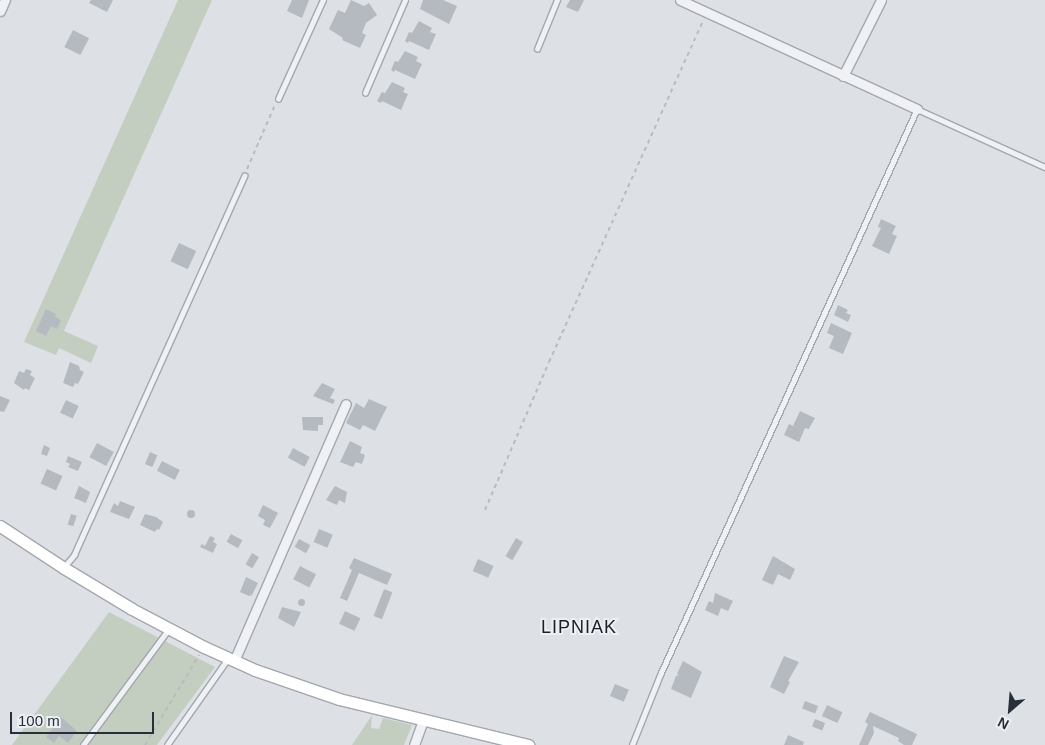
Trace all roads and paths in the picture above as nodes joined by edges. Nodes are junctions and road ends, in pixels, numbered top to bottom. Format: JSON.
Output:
{"nodes":[{"id":1,"x":5,"y":0,"type":"edge"},
{"id":2,"x":323,"y":0,"type":"edge"},
{"id":3,"x":405,"y":0,"type":"edge"},
{"id":4,"x":557,"y":0,"type":"edge"},
{"id":5,"x":680,"y":0,"type":"edge"},
{"id":6,"x":881,"y":0,"type":"edge"},
{"id":7,"x":0,"y":11,"type":"edge"},
{"id":8,"x":707,"y":13,"type":"junction"},
{"id":9,"x":537,"y":49,"type":"dead end"},
{"id":10,"x":843,"y":76,"type":"junction"},
{"id":11,"x":365,"y":93,"type":"dead end"},
{"id":12,"x":278,"y":99,"type":"joint"},
{"id":13,"x":917,"y":109,"type":"junction"},
{"id":14,"x":1045,"y":167,"type":"edge"},
{"id":15,"x":244,"y":176,"type":"joint"},
{"id":16,"x":346,"y":404,"type":"dead end"},
{"id":17,"x":485,"y":510,"type":"dead end"},
{"id":18,"x":0,"y":526,"type":"edge"},
{"id":19,"x":64,"y":568,"type":"junction"},
{"id":20,"x":168,"y":628,"type":"junction"},
{"id":21,"x":204,"y":647,"type":"junction"},
{"id":22,"x":231,"y":660,"type":"junction"},
{"id":23,"x":423,"y":720,"type":"junction"},
{"id":24,"x":83,"y":745,"type":"edge"},
{"id":25,"x":145,"y":745,"type":"edge"},
{"id":26,"x":166,"y":745,"type":"edge"},
{"id":27,"x":414,"y":745,"type":"edge"},
{"id":28,"x":528,"y":745,"type":"edge"},
{"id":29,"x":632,"y":745,"type":"edge"}],
"edges":[{"from":1,"to":7,"type":"street"},
{"from":2,"to":12,"type":"lane"},
{"from":3,"to":11,"type":"lane"},
{"from":4,"to":9,"type":"lane"},
{"from":5,"to":8,"type":"street"},
{"from":6,"to":10,"type":"street"},
{"from":8,"to":10,"type":"street"},
{"from":8,"to":17,"type":"path"},
{"from":10,"to":13,"type":"street"},
{"from":12,"to":15,"type":"path"},
{"from":13,"to":14,"type":"lane"},
{"from":13,"to":29,"type":"lane"},
{"from":15,"to":19,"type":"lane"},
{"from":16,"to":22,"type":"street"},
{"from":18,"to":19,"type":"street"},
{"from":19,"to":20,"type":"street"},
{"from":20,"to":21,"type":"street"},
{"from":20,"to":24,"type":"lane"},
{"from":21,"to":22,"type":"street"},
{"from":21,"to":25,"type":"path"},
{"from":22,"to":23,"type":"street"},
{"from":22,"to":26,"type":"lane"},
{"from":23,"to":27,"type":"street"},
{"from":23,"to":28,"type":"street"}]}
